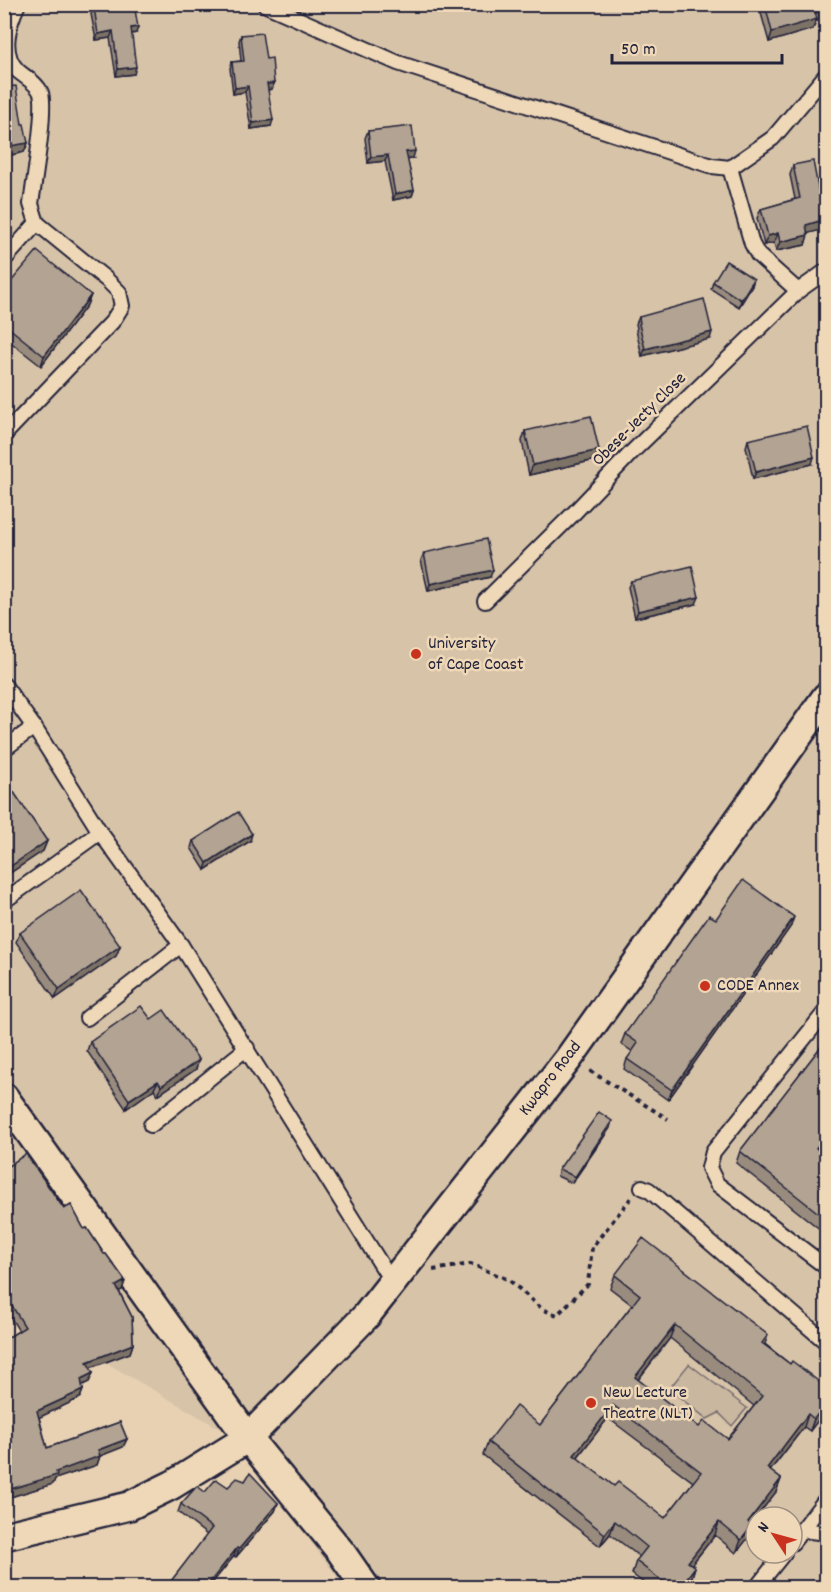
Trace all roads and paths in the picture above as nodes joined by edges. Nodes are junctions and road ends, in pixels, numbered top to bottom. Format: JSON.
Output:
{"nodes":[{"id":1,"x":18,"y":4,"type":"edge"},
{"id":2,"x":264,"y":4,"type":"edge"},
{"id":3,"x":826,"y":75,"type":"edge"},
{"id":4,"x":730,"y":168,"type":"junction"},
{"id":5,"x":37,"y":223,"type":"junction"},
{"id":6,"x":4,"y":260,"type":"edge"},
{"id":7,"x":826,"y":270,"type":"edge"},
{"id":8,"x":798,"y":291,"type":"junction"},
{"id":9,"x":4,"y":435,"type":"edge"},
{"id":10,"x":485,"y":602,"type":"dead end"},
{"id":11,"x":4,"y":685,"type":"edge"},
{"id":12,"x":826,"y":697,"type":"edge"},
{"id":13,"x":34,"y":727,"type":"junction"},
{"id":14,"x":4,"y":749,"type":"edge"},
{"id":15,"x":100,"y":832,"type":"junction"},
{"id":16,"x":4,"y":901,"type":"edge"},
{"id":17,"x":181,"y":945,"type":"junction"},
{"id":18,"x":826,"y":1011,"type":"edge"},
{"id":19,"x":87,"y":1018,"type":"dead end"},
{"id":20,"x":247,"y":1048,"type":"junction"},
{"id":21,"x":569,"y":1058,"type":"junction"},
{"id":22,"x":4,"y":1096,"type":"edge"},
{"id":23,"x":668,"y":1119,"type":"dead end"},
{"id":24,"x":151,"y":1125,"type":"dead end"},
{"id":25,"x":642,"y":1187,"type":"joint"},
{"id":26,"x":826,"y":1267,"type":"edge"},
{"id":27,"x":428,"y":1271,"type":"dead end"},
{"id":28,"x":392,"y":1282,"type":"junction"},
{"id":29,"x":826,"y":1342,"type":"edge"},
{"id":30,"x":248,"y":1437,"type":"junction"},
{"id":31,"x":826,"y":1499,"type":"edge"},
{"id":32,"x":804,"y":1529,"type":"edge"},
{"id":33,"x":804,"y":1530,"type":"edge"},
{"id":34,"x":826,"y":1533,"type":"edge"},
{"id":35,"x":4,"y":1536,"type":"edge"},
{"id":36,"x":774,"y":1565,"type":"edge"},
{"id":37,"x":366,"y":1587,"type":"edge"},
{"id":38,"x":756,"y":1587,"type":"edge"}],
"edges":[{"from":1,"to":5,"type":"lane"},
{"from":2,"to":4,"type":"lane"},
{"from":3,"to":4,"type":"lane"},
{"from":4,"to":8,"type":"lane"},
{"from":5,"to":6,"type":"lane"},
{"from":5,"to":9,"type":"lane"},
{"from":7,"to":8,"type":"lane","name":"Obese-Jecty Close"},
{"from":8,"to":10,"type":"lane","name":"Obese-Jecty Close"},
{"from":11,"to":13,"type":"lane"},
{"from":12,"to":21,"type":"street","name":"Kwapro Road"},
{"from":13,"to":14,"type":"lane"},
{"from":13,"to":15,"type":"lane"},
{"from":15,"to":16,"type":"lane"},
{"from":15,"to":17,"type":"lane"},
{"from":17,"to":19,"type":"lane"},
{"from":17,"to":20,"type":"lane"},
{"from":18,"to":26,"type":"lane"},
{"from":20,"to":24,"type":"lane"},
{"from":20,"to":28,"type":"lane"},
{"from":21,"to":23,"type":"path"},
{"from":21,"to":28,"type":"street","name":"Kwapro Road"},
{"from":22,"to":30,"type":"street"},
{"from":25,"to":27,"type":"path"},
{"from":25,"to":29,"type":"lane"},
{"from":28,"to":30,"type":"street","name":"Kwapro Road"},
{"from":30,"to":35,"type":"street","name":"Kwapro Road"},
{"from":30,"to":37,"type":"street"},
{"from":31,"to":32,"type":"lane"},
{"from":33,"to":34,"type":"lane"},
{"from":36,"to":38,"type":"lane"}]}
